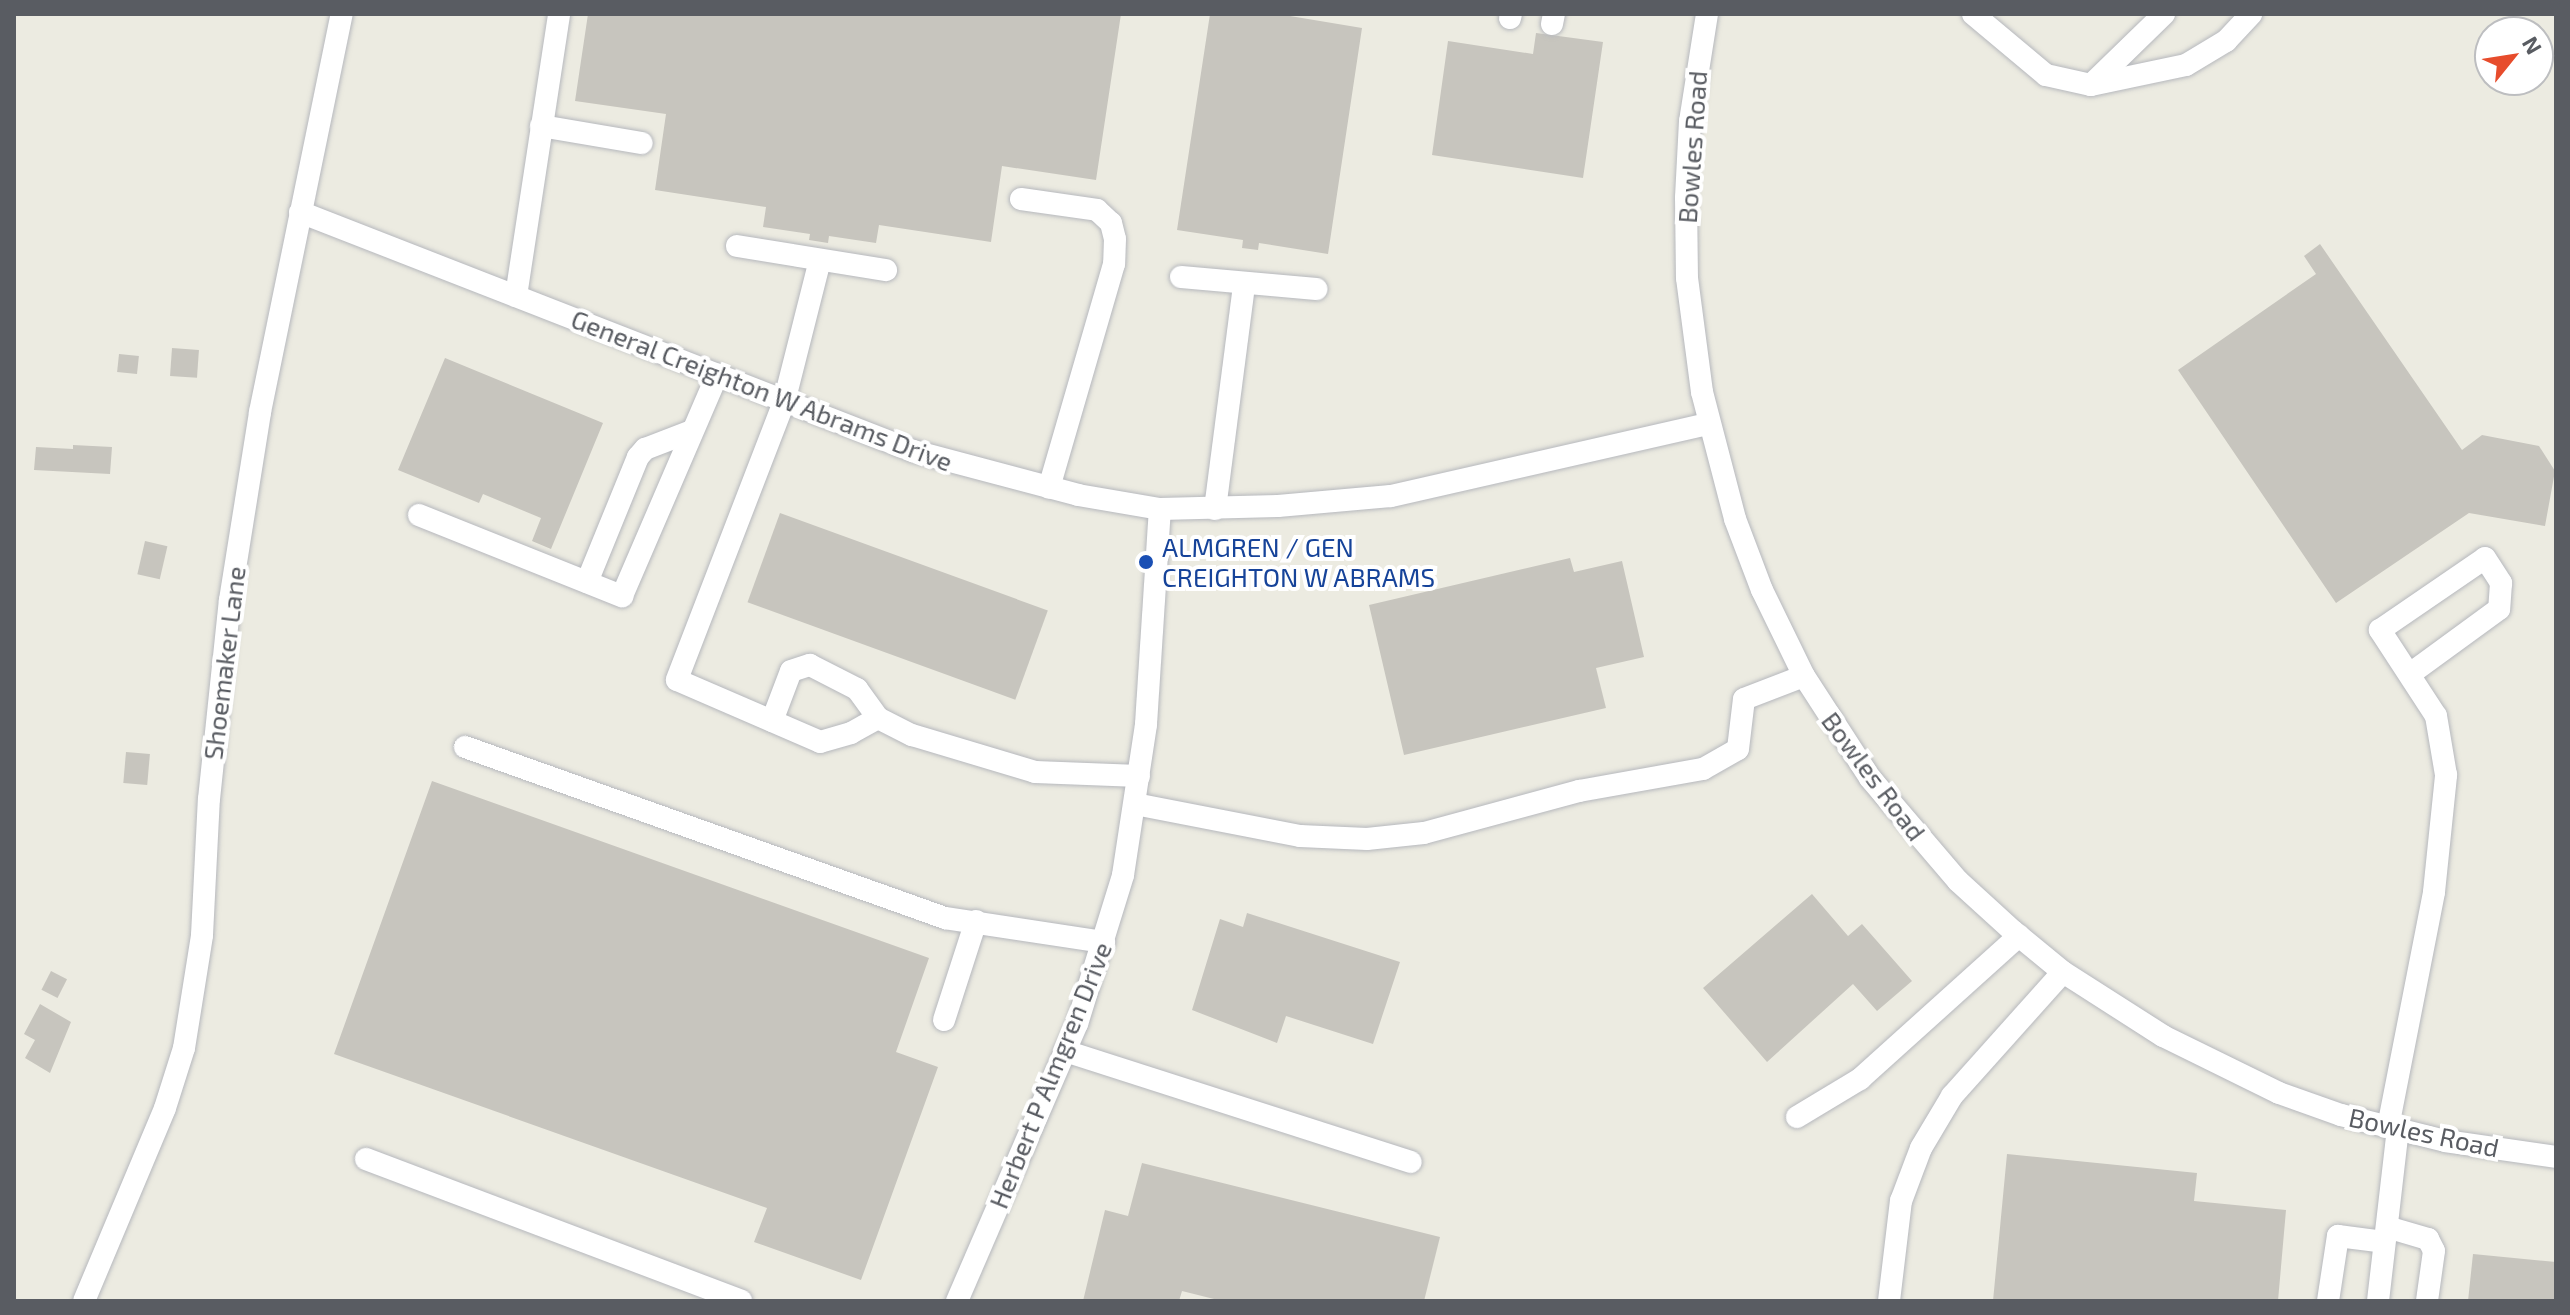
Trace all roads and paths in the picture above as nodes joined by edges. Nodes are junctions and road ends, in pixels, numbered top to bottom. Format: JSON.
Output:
{"nodes":[{"id":1,"x":342,"y":14,"type":"edge"},
{"id":2,"x":559,"y":14,"type":"edge"},
{"id":3,"x":1707,"y":14,"type":"edge"},
{"id":4,"x":1973,"y":14,"type":"edge"},
{"id":5,"x":2164,"y":14,"type":"edge"},
{"id":6,"x":2251,"y":14,"type":"edge"},
{"id":7,"x":2091,"y":85,"type":"junction"},
{"id":8,"x":541,"y":126,"type":"junction"},
{"id":9,"x":642,"y":143,"type":"dead end"},
{"id":10,"x":1021,"y":199,"type":"dead end"},
{"id":11,"x":300,"y":212,"type":"junction"},
{"id":12,"x":737,"y":246,"type":"dead end"},
{"id":13,"x":820,"y":260,"type":"junction"},
{"id":14,"x":886,"y":270,"type":"dead end"},
{"id":15,"x":1181,"y":277,"type":"dead end"},
{"id":16,"x":1244,"y":285,"type":"junction"},
{"id":17,"x":1316,"y":289,"type":"dead end"},
{"id":18,"x":516,"y":296,"type":"junction"},
{"id":19,"x":717,"y":375,"type":"junction"},
{"id":20,"x":784,"y":402,"type":"junction"},
{"id":21,"x":1709,"y":424,"type":"junction"},
{"id":22,"x":692,"y":431,"type":"junction"},
{"id":23,"x":1049,"y":488,"type":"junction"},
{"id":24,"x":1160,"y":509,"type":"junction"},
{"id":25,"x":1215,"y":509,"type":"junction"},
{"id":26,"x":419,"y":515,"type":"dead end"},
{"id":27,"x":587,"y":582,"type":"junction"},
{"id":28,"x":2410,"y":674,"type":"junction"},
{"id":29,"x":1804,"y":676,"type":"junction"},
{"id":30,"x":878,"y":718,"type":"junction"},
{"id":31,"x":772,"y":721,"type":"junction"},
{"id":32,"x":465,"y":747,"type":"dead end"},
{"id":33,"x":1139,"y":776,"type":"junction"},
{"id":34,"x":1135,"y":804,"type":"junction"},
{"id":35,"x":976,"y":921,"type":"junction"},
{"id":36,"x":2019,"y":936,"type":"junction"},
{"id":37,"x":1104,"y":942,"type":"junction"},
{"id":38,"x":2063,"y":972,"type":"junction"},
{"id":39,"x":944,"y":1020,"type":"dead end"},
{"id":40,"x":1065,"y":1051,"type":"junction"},
{"id":41,"x":1797,"y":1117,"type":"dead end"},
{"id":42,"x":2393,"y":1128,"type":"junction"},
{"id":43,"x":2556,"y":1157,"type":"edge"},
{"id":44,"x":366,"y":1159,"type":"dead end"},
{"id":45,"x":1411,"y":1162,"type":"dead end"},
{"id":46,"x":2385,"y":1234,"type":"junction"},
{"id":47,"x":84,"y":1301,"type":"edge"},
{"id":48,"x":741,"y":1301,"type":"edge"},
{"id":49,"x":957,"y":1301,"type":"edge"},
{"id":50,"x":1889,"y":1301,"type":"edge"},
{"id":51,"x":2328,"y":1301,"type":"edge"},
{"id":52,"x":2378,"y":1301,"type":"edge"},
{"id":53,"x":2427,"y":1301,"type":"edge"}],
"edges":[{"from":1,"to":11,"type":"street","name":"Shoemaker Lane"},
{"from":2,"to":8,"type":"street"},
{"from":3,"to":21,"type":"street","name":"Bowles Road"},
{"from":4,"to":7,"type":"street"},
{"from":5,"to":7,"type":"street"},
{"from":6,"to":7,"type":"street"},
{"from":8,"to":9,"type":"street"},
{"from":8,"to":18,"type":"street"},
{"from":10,"to":23,"type":"street"},
{"from":11,"to":18,"type":"street","name":"General Creighton W Abrams Drive"},
{"from":11,"to":47,"type":"street","name":"Shoemaker Lane"},
{"from":12,"to":13,"type":"street"},
{"from":13,"to":14,"type":"street"},
{"from":13,"to":20,"type":"street"},
{"from":15,"to":16,"type":"street"},
{"from":16,"to":17,"type":"street"},
{"from":16,"to":25,"type":"street"},
{"from":18,"to":19,"type":"street","name":"General Creighton W Abrams Drive"},
{"from":19,"to":20,"type":"street","name":"General Creighton W Abrams Drive"},
{"from":19,"to":22,"type":"street"},
{"from":20,"to":23,"type":"street","name":"General Creighton W Abrams Drive"},
{"from":20,"to":31,"type":"street"},
{"from":21,"to":25,"type":"street","name":"General Creighton W Abrams Drive"},
{"from":21,"to":29,"type":"street","name":"Bowles Road"},
{"from":22,"to":27,"type":"street"},
{"from":22,"to":27,"type":"street"},
{"from":23,"to":24,"type":"street","name":"General Creighton W Abrams Drive"},
{"from":24,"to":25,"type":"street","name":"General Creighton W Abrams Drive"},
{"from":24,"to":33,"type":"street","name":"Herbert P Almgren Drive"},
{"from":26,"to":27,"type":"street"},
{"from":28,"to":28,"type":"street"},
{"from":28,"to":42,"type":"street"},
{"from":29,"to":34,"type":"street"},
{"from":29,"to":36,"type":"street","name":"Bowles Road"},
{"from":30,"to":31,"type":"street"},
{"from":30,"to":31,"type":"street"},
{"from":30,"to":33,"type":"street"},
{"from":32,"to":35,"type":"street"},
{"from":33,"to":34,"type":"street","name":"Herbert P Almgren Drive"},
{"from":34,"to":37,"type":"street","name":"Herbert P Almgren Drive"},
{"from":35,"to":37,"type":"street"},
{"from":35,"to":39,"type":"street"},
{"from":36,"to":38,"type":"street","name":"Bowles Road"},
{"from":36,"to":41,"type":"street"},
{"from":37,"to":40,"type":"street","name":"Herbert P Almgren Drive"},
{"from":38,"to":42,"type":"street","name":"Bowles Road"},
{"from":38,"to":50,"type":"street"},
{"from":40,"to":45,"type":"street"},
{"from":40,"to":49,"type":"street","name":"Herbert P Almgren Drive"},
{"from":42,"to":43,"type":"street","name":"Bowles Road"},
{"from":42,"to":46,"type":"street"},
{"from":44,"to":48,"type":"street"},
{"from":46,"to":51,"type":"street"},
{"from":46,"to":52,"type":"street"},
{"from":46,"to":53,"type":"street"}]}
